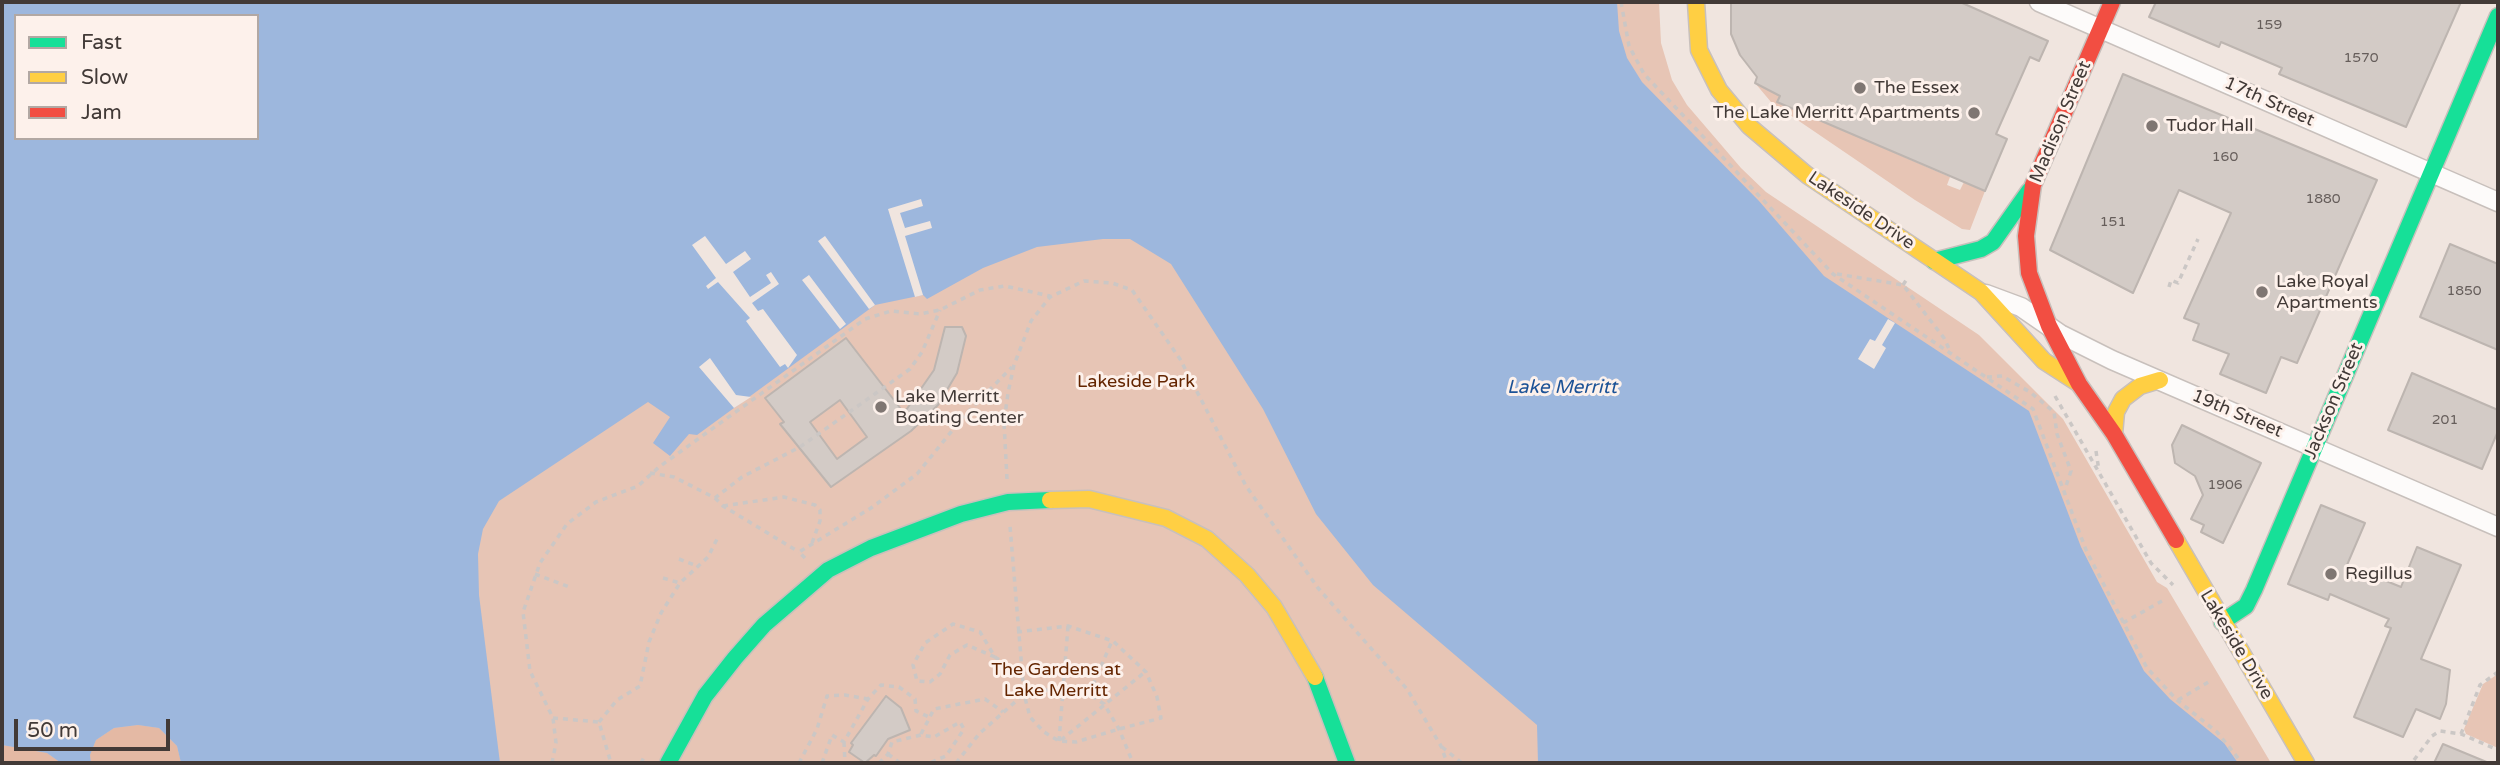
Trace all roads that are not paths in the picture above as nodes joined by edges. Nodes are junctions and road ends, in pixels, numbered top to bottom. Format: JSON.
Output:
{"nodes":[{"id":1,"x":1696,"y":2,"type":"edge"},
{"id":2,"x":2039,"y":2,"type":"edge"},
{"id":3,"x":2112,"y":2,"type":"edge"},
{"id":4,"x":2498,"y":16,"type":"edge"},
{"id":5,"x":2101,"y":28,"type":"junction"},
{"id":6,"x":2431,"y":173,"type":"junction"},
{"id":7,"x":2033,"y":184,"type":"junction"},
{"id":8,"x":2498,"y":202,"type":"edge"},
{"id":9,"x":1934,"y":261,"type":"junction"},
{"id":10,"x":1981,"y":292,"type":"junction"},
{"id":11,"x":2049,"y":326,"type":"junction"},
{"id":12,"x":2160,"y":380,"type":"junction"},
{"id":13,"x":2079,"y":384,"type":"junction"},
{"id":14,"x":2114,"y":434,"type":"junction"},
{"id":15,"x":2314,"y":447,"type":"junction"},
{"id":16,"x":2498,"y":527,"type":"edge"},
{"id":17,"x":2222,"y":622,"type":"junction"},
{"id":18,"x":668,"y":763,"type":"edge"},
{"id":19,"x":1346,"y":763,"type":"edge"},
{"id":20,"x":2306,"y":763,"type":"edge"}],
"edges":[{"from":1,"to":9,"type":"street","name":"Lakeside Drive"},
{"from":2,"to":5,"type":"street","name":"17th Street"},
{"from":3,"to":5,"type":"street","name":"Madison Street"},
{"from":4,"to":6,"type":"street","name":"Jackson Street"},
{"from":5,"to":6,"type":"street","name":"17th Street"},
{"from":5,"to":7,"type":"street","name":"Madison Street"},
{"from":6,"to":8,"type":"street","name":"17th Street"},
{"from":6,"to":15,"type":"street","name":"Jackson Street"},
{"from":7,"to":9,"type":"street"},
{"from":7,"to":11,"type":"street","name":"Madison Street"},
{"from":9,"to":10,"type":"street","name":"Lakeside Drive"},
{"from":10,"to":11,"type":"street","name":"19th Street"},
{"from":10,"to":13,"type":"street","name":"Lakeside Drive"},
{"from":11,"to":12,"type":"street","name":"19th Street"},
{"from":11,"to":13,"type":"street","name":"Lakeside Drive"},
{"from":12,"to":14,"type":"street"},
{"from":12,"to":15,"type":"street","name":"19th Street"},
{"from":13,"to":14,"type":"street","name":"Lakeside Drive"},
{"from":14,"to":17,"type":"street","name":"Lakeside Drive"},
{"from":15,"to":16,"type":"street","name":"19th Street"},
{"from":15,"to":17,"type":"street","name":"Jackson Street"},
{"from":17,"to":20,"type":"street","name":"Lakeside Drive"},
{"from":18,"to":19,"type":"street"}]}
